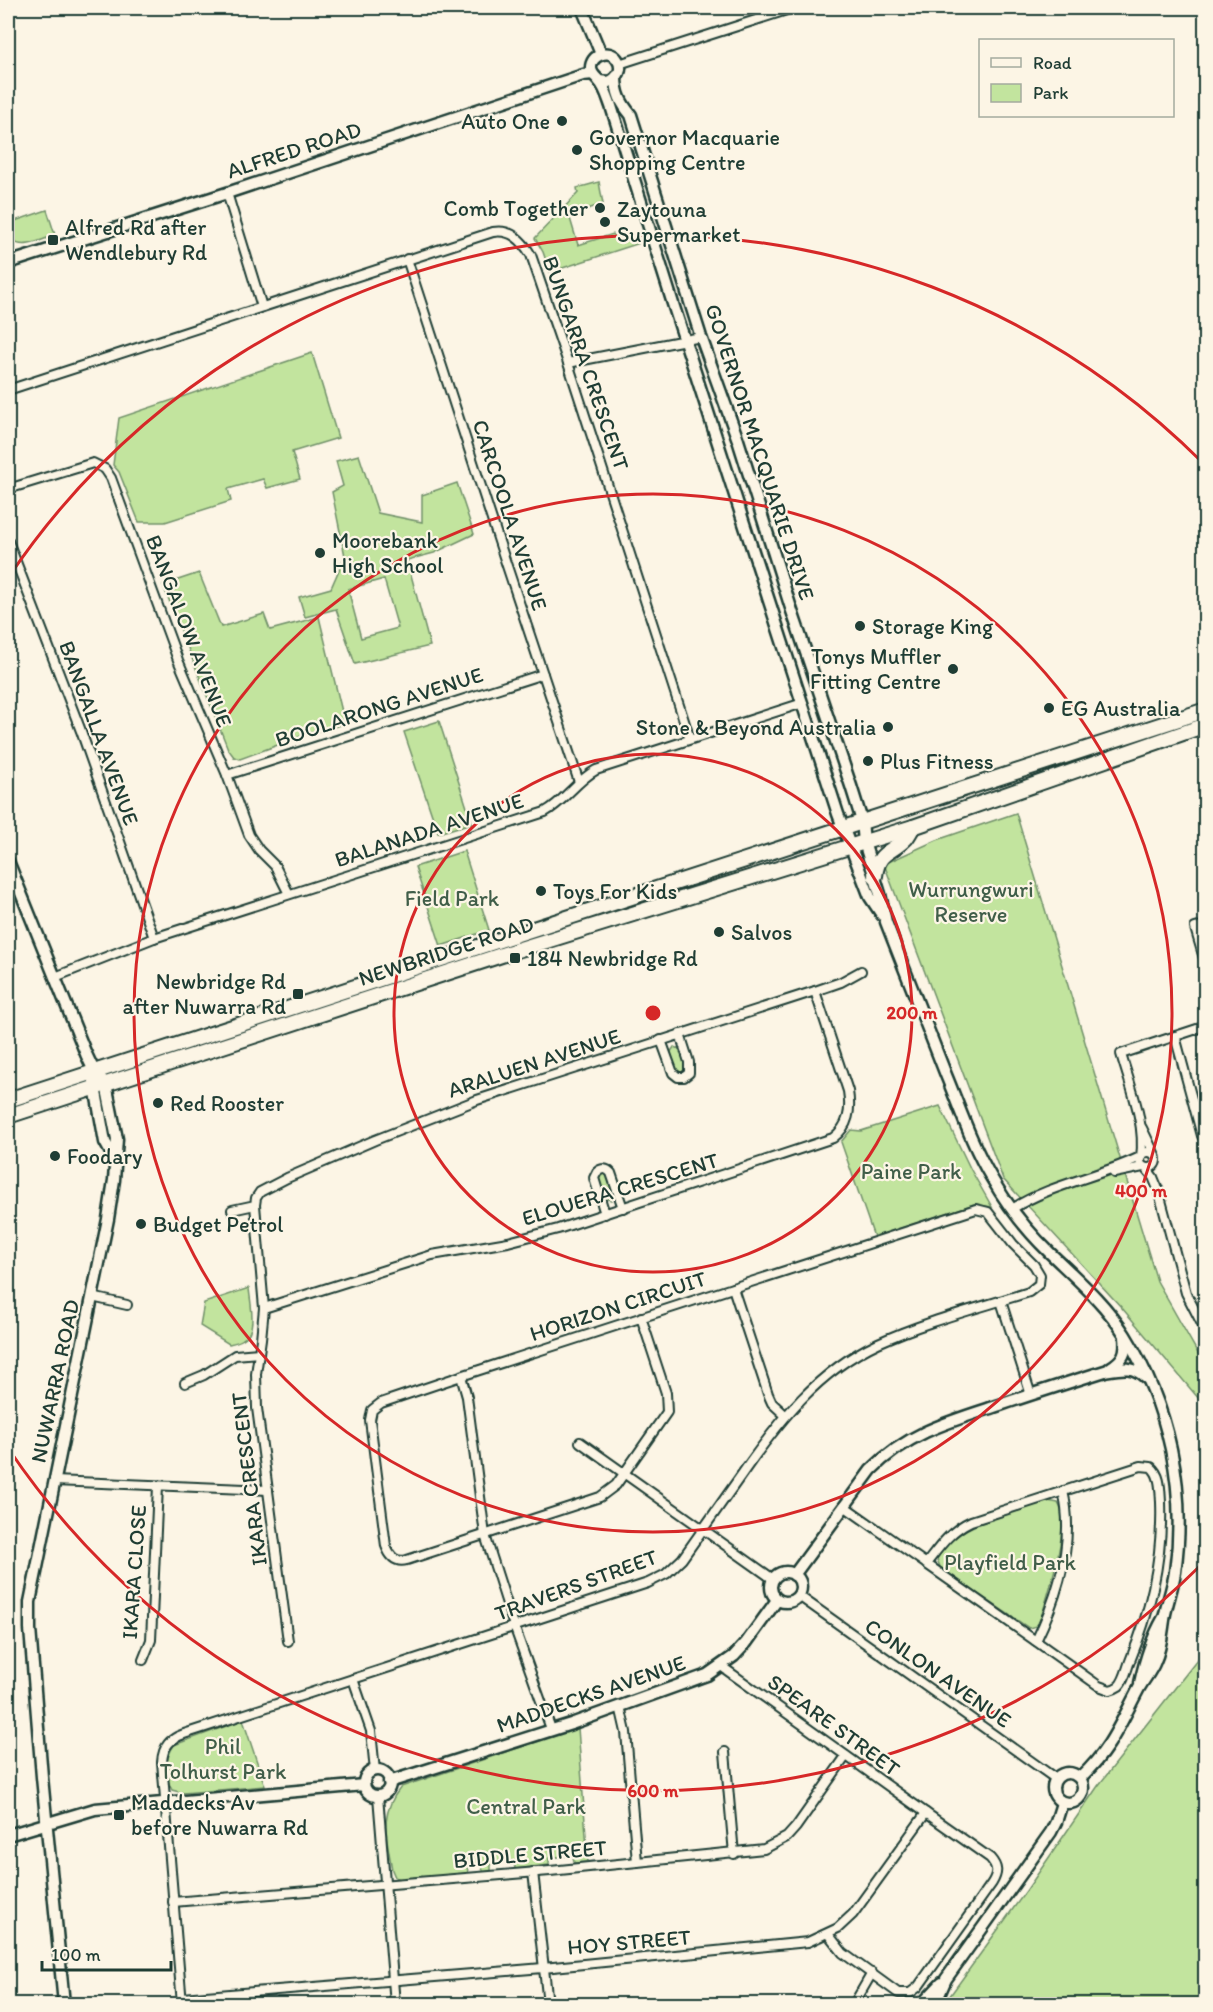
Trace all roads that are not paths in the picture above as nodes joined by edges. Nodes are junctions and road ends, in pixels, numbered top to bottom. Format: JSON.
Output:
{"nodes":[{"id":1,"x":582,"y":8,"type":"edge"},
{"id":2,"x":793,"y":8,"type":"edge"},
{"id":3,"x":601,"y":54,"type":"junction"},
{"id":4,"x":619,"y":64,"type":"junction"},
{"id":5,"x":596,"y":77,"type":"junction"},
{"id":6,"x":616,"y":77,"type":"junction"},
{"id":7,"x":227,"y":193,"type":"junction"},
{"id":8,"x":407,"y":259,"type":"junction"},
{"id":9,"x":8,"y":262,"type":"edge"},
{"id":10,"x":262,"y":307,"type":"junction"},
{"id":11,"x":700,"y":337,"type":"junction"},
{"id":12,"x":684,"y":339,"type":"junction"},
{"id":13,"x":568,"y":363,"type":"junction"},
{"id":14,"x":8,"y":390,"type":"edge"},
{"id":15,"x":8,"y":489,"type":"edge"},
{"id":16,"x":8,"y":541,"type":"edge"},
{"id":17,"x":543,"y":674,"type":"junction"},
{"id":18,"x":803,"y":703,"type":"junction"},
{"id":19,"x":1206,"y":710,"type":"edge"},
{"id":20,"x":1206,"y":725,"type":"edge"},
{"id":21,"x":690,"y":739,"type":"junction"},
{"id":22,"x":227,"y":776,"type":"junction"},
{"id":23,"x":579,"y":782,"type":"junction"},
{"id":24,"x":862,"y":821,"type":"junction"},
{"id":25,"x":913,"y":826,"type":"junction"},
{"id":26,"x":843,"y":827,"type":"junction"},
{"id":27,"x":864,"y":842,"type":"junction"},
{"id":28,"x":850,"y":847,"type":"junction"},
{"id":29,"x":8,"y":861,"type":"edge"},
{"id":30,"x":875,"y":876,"type":"junction"},
{"id":31,"x":289,"y":894,"type":"junction"},
{"id":32,"x":886,"y":922,"type":"junction"},
{"id":33,"x":1206,"y":925,"type":"edge"},
{"id":34,"x":154,"y":938,"type":"junction"},
{"id":35,"x":1206,"y":965,"type":"edge"},
{"id":36,"x":861,"y":971,"type":"dead end"},
{"id":37,"x":55,"y":977,"type":"junction"},
{"id":38,"x":814,"y":991,"type":"junction"},
{"id":39,"x":1206,"y":1026,"type":"edge"},
{"id":40,"x":680,"y":1034,"type":"junction"},
{"id":41,"x":1175,"y":1036,"type":"junction"},
{"id":42,"x":661,"y":1040,"type":"junction"},
{"id":43,"x":94,"y":1071,"type":"junction"},
{"id":44,"x":101,"y":1086,"type":"junction"},
{"id":45,"x":8,"y":1100,"type":"edge"},
{"id":46,"x":8,"y":1116,"type":"edge"},
{"id":47,"x":1140,"y":1124,"type":"junction"},
{"id":48,"x":1201,"y":1137,"type":"edge"},
{"id":49,"x":1140,"y":1157,"type":"junction"},
{"id":50,"x":1155,"y":1160,"type":"junction"},
{"id":51,"x":1143,"y":1168,"type":"junction"},
{"id":52,"x":1081,"y":1181,"type":"junction"},
{"id":53,"x":1158,"y":1189,"type":"junction"},
{"id":54,"x":255,"y":1205,"type":"junction"},
{"id":55,"x":623,"y":1208,"type":"junction"},
{"id":56,"x":1012,"y":1209,"type":"junction"},
{"id":57,"x":232,"y":1210,"type":"dead end"},
{"id":58,"x":605,"y":1214,"type":"junction"},
{"id":59,"x":733,"y":1288,"type":"junction"},
{"id":60,"x":92,"y":1297,"type":"junction"},
{"id":61,"x":1001,"y":1301,"type":"junction"},
{"id":62,"x":127,"y":1305,"type":"dead end"},
{"id":63,"x":264,"y":1308,"type":"junction"},
{"id":64,"x":641,"y":1317,"type":"junction"},
{"id":65,"x":1206,"y":1332,"type":"edge"},
{"id":66,"x":1124,"y":1334,"type":"junction"},
{"id":67,"x":259,"y":1353,"type":"junction"},
{"id":68,"x":1105,"y":1371,"type":"junction"},
{"id":69,"x":460,"y":1376,"type":"junction"},
{"id":70,"x":1150,"y":1382,"type":"junction"},
{"id":71,"x":185,"y":1383,"type":"dead end"},
{"id":72,"x":1031,"y":1395,"type":"junction"},
{"id":73,"x":785,"y":1415,"type":"junction"},
{"id":74,"x":580,"y":1442,"type":"dead end"},
{"id":75,"x":625,"y":1473,"type":"junction"},
{"id":76,"x":54,"y":1481,"type":"junction"},
{"id":77,"x":158,"y":1486,"type":"junction"},
{"id":78,"x":267,"y":1490,"type":"junction"},
{"id":79,"x":1063,"y":1491,"type":"junction"},
{"id":80,"x":844,"y":1506,"type":"junction"},
{"id":81,"x":703,"y":1529,"type":"junction"},
{"id":82,"x":485,"y":1535,"type":"junction"},
{"id":83,"x":926,"y":1564,"type":"junction"},
{"id":84,"x":794,"y":1575,"type":"junction"},
{"id":85,"x":773,"y":1579,"type":"junction"},
{"id":86,"x":799,"y":1596,"type":"junction"},
{"id":87,"x":777,"y":1600,"type":"junction"},
{"id":88,"x":514,"y":1626,"type":"junction"},
{"id":89,"x":288,"y":1641,"type":"dead end"},
{"id":90,"x":1036,"y":1641,"type":"junction"},
{"id":91,"x":142,"y":1660,"type":"dead end"},
{"id":92,"x":721,"y":1666,"type":"junction"},
{"id":93,"x":353,"y":1679,"type":"junction"},
{"id":94,"x":620,"y":1706,"type":"junction"},
{"id":95,"x":552,"y":1730,"type":"junction"},
{"id":96,"x":725,"y":1752,"type":"dead end"},
{"id":97,"x":846,"y":1756,"type":"junction"},
{"id":98,"x":375,"y":1771,"type":"junction"},
{"id":99,"x":1080,"y":1778,"type":"junction"},
{"id":100,"x":1056,"y":1779,"type":"junction"},
{"id":101,"x":389,"y":1782,"type":"junction"},
{"id":102,"x":364,"y":1785,"type":"junction"},
{"id":103,"x":378,"y":1796,"type":"junction"},
{"id":104,"x":165,"y":1802,"type":"junction"},
{"id":105,"x":1062,"y":1803,"type":"junction"},
{"id":106,"x":926,"y":1813,"type":"junction"},
{"id":107,"x":48,"y":1822,"type":"junction"},
{"id":108,"x":8,"y":1835,"type":"edge"},
{"id":109,"x":734,"y":1854,"type":"junction"},
{"id":110,"x":637,"y":1862,"type":"junction"},
{"id":111,"x":533,"y":1872,"type":"junction"},
{"id":112,"x":385,"y":1885,"type":"junction"},
{"id":113,"x":173,"y":1902,"type":"junction"},
{"id":114,"x":828,"y":1934,"type":"junction"},
{"id":115,"x":543,"y":1968,"type":"junction"},
{"id":116,"x":872,"y":1973,"type":"junction"},
{"id":117,"x":946,"y":1979,"type":"junction"},
{"id":118,"x":393,"y":1980,"type":"junction"},
{"id":119,"x":182,"y":2001,"type":"edge"},
{"id":120,"x":64,"y":2004,"type":"edge"},
{"id":121,"x":395,"y":2004,"type":"edge"},
{"id":122,"x":548,"y":2004,"type":"edge"},
{"id":123,"x":854,"y":2004,"type":"edge"},
{"id":124,"x":922,"y":2004,"type":"edge"},
{"id":125,"x":934,"y":2004,"type":"edge"}],
"edges":[{"from":1,"to":3,"type":"street"},
{"from":2,"to":4,"type":"street"},
{"from":3,"to":4,"type":"street"},
{"from":3,"to":5,"type":"street"},
{"from":4,"to":6,"type":"street"},
{"from":5,"to":6,"type":"street"},
{"from":5,"to":7,"type":"street","name":"ALFRED ROAD"},
{"from":5,"to":12,"type":"street","name":"GOVERNOR MACQUARIE DRIVE"},
{"from":6,"to":11,"type":"street","name":"GOVERNOR MACQUARIE DRIVE"},
{"from":7,"to":9,"type":"street","name":"ALFRED ROAD"},
{"from":7,"to":10,"type":"street"},
{"from":8,"to":10,"type":"street","name":"BUNGARRA CRESCENT"},
{"from":8,"to":13,"type":"street","name":"BUNGARRA CRESCENT"},
{"from":8,"to":17,"type":"street","name":"CARCOOLA AVENUE"},
{"from":10,"to":14,"type":"street","name":"BUNGARRA CRESCENT"},
{"from":11,"to":12,"type":"street"},
{"from":11,"to":24,"type":"street","name":"GOVERNOR MACQUARIE DRIVE"},
{"from":12,"to":13,"type":"street"},
{"from":12,"to":18,"type":"street","name":"GOVERNOR MACQUARIE DRIVE"},
{"from":13,"to":21,"type":"street","name":"BUNGARRA CRESCENT"},
{"from":15,"to":22,"type":"street","name":"BANGALOW AVENUE"},
{"from":16,"to":34,"type":"street","name":"BANGALLA AVENUE"},
{"from":17,"to":22,"type":"street","name":"BOOLARONG AVENUE"},
{"from":17,"to":23,"type":"street","name":"CARCOOLA AVENUE"},
{"from":18,"to":21,"type":"street","name":"BALANADA AVENUE"},
{"from":18,"to":26,"type":"street","name":"GOVERNOR MACQUARIE DRIVE"},
{"from":19,"to":24,"type":"highway","name":"NEWBRIDGE ROAD"},
{"from":20,"to":25,"type":"highway","name":"NEWBRIDGE ROAD"},
{"from":21,"to":23,"type":"street","name":"BALANADA AVENUE"},
{"from":22,"to":31,"type":"street","name":"BANGALOW AVENUE"},
{"from":23,"to":31,"type":"street","name":"BALANADA AVENUE"},
{"from":24,"to":26,"type":"highway","name":"NEWBRIDGE ROAD"},
{"from":24,"to":27,"type":"street","name":"GOVERNOR MACQUARIE DRIVE"},
{"from":25,"to":27,"type":"highway","name":"NEWBRIDGE ROAD"},
{"from":25,"to":30,"type":"highway"},
{"from":26,"to":28,"type":"street","name":"GOVERNOR MACQUARIE DRIVE"},
{"from":26,"to":43,"type":"highway","name":"NEWBRIDGE ROAD"},
{"from":27,"to":28,"type":"highway","name":"NEWBRIDGE ROAD"},
{"from":27,"to":30,"type":"street","name":"GOVERNOR MACQUARIE DRIVE"},
{"from":28,"to":32,"type":"street","name":"GOVERNOR MACQUARIE DRIVE"},
{"from":28,"to":44,"type":"highway","name":"NEWBRIDGE ROAD"},
{"from":29,"to":37,"type":"street","name":"NUWARRA ROAD"},
{"from":30,"to":32,"type":"street","name":"GOVERNOR MACQUARIE DRIVE"},
{"from":31,"to":34,"type":"street","name":"BALANADA AVENUE"},
{"from":32,"to":56,"type":"street"},
{"from":33,"to":35,"type":"street"},
{"from":34,"to":37,"type":"street","name":"BALANADA AVENUE"},
{"from":36,"to":38,"type":"street","name":"ARALUEN AVENUE"},
{"from":37,"to":43,"type":"street","name":"NUWARRA ROAD"},
{"from":38,"to":40,"type":"street","name":"ARALUEN AVENUE"},
{"from":38,"to":55,"type":"street","name":"ELOUERA CRESCENT"},
{"from":39,"to":41,"type":"street"},
{"from":40,"to":42,"type":"street","name":"ARALUEN AVENUE"},
{"from":40,"to":42,"type":"street"},
{"from":41,"to":47,"type":"street"},
{"from":41,"to":48,"type":"street"},
{"from":42,"to":54,"type":"street","name":"ARALUEN AVENUE"},
{"from":43,"to":44,"type":"street","name":"NUWARRA ROAD"},
{"from":43,"to":45,"type":"highway","name":"NEWBRIDGE ROAD"},
{"from":44,"to":46,"type":"highway","name":"NEWBRIDGE ROAD"},
{"from":44,"to":60,"type":"street","name":"NUWARRA ROAD"},
{"from":47,"to":49,"type":"street"},
{"from":47,"to":50,"type":"street"},
{"from":49,"to":50,"type":"street"},
{"from":49,"to":51,"type":"street"},
{"from":49,"to":52,"type":"street"},
{"from":50,"to":51,"type":"street"},
{"from":50,"to":53,"type":"street"},
{"from":51,"to":52,"type":"street"},
{"from":51,"to":53,"type":"street"},
{"from":52,"to":56,"type":"street"},
{"from":53,"to":65,"type":"street"},
{"from":54,"to":57,"type":"street"},
{"from":54,"to":63,"type":"street","name":"IKARA CRESCENT"},
{"from":55,"to":58,"type":"street","name":"ELOUERA CRESCENT"},
{"from":55,"to":58,"type":"street"},
{"from":56,"to":66,"type":"street"},
{"from":58,"to":63,"type":"street","name":"ELOUERA CRESCENT"},
{"from":59,"to":61,"type":"street","name":"HORIZON CIRCUIT"},
{"from":59,"to":64,"type":"street","name":"HORIZON CIRCUIT"},
{"from":59,"to":73,"type":"street"},
{"from":60,"to":62,"type":"street"},
{"from":60,"to":76,"type":"street","name":"NUWARRA ROAD"},
{"from":61,"to":72,"type":"street"},
{"from":61,"to":73,"type":"street","name":"TRAVERS STREET"},
{"from":63,"to":67,"type":"street","name":"IKARA CRESCENT"},
{"from":64,"to":69,"type":"street","name":"HORIZON CIRCUIT"},
{"from":64,"to":75,"type":"street"},
{"from":66,"to":68,"type":"street"},
{"from":66,"to":70,"type":"street"},
{"from":67,"to":71,"type":"street"},
{"from":67,"to":78,"type":"street","name":"IKARA CRESCENT"},
{"from":68,"to":70,"type":"street"},
{"from":68,"to":72,"type":"street"},
{"from":69,"to":82,"type":"street"},
{"from":69,"to":82,"type":"street","name":"HORIZON CIRCUIT"},
{"from":70,"to":99,"type":"street"},
{"from":72,"to":80,"type":"street"},
{"from":73,"to":81,"type":"street","name":"TRAVERS STREET"},
{"from":74,"to":75,"type":"street"},
{"from":75,"to":81,"type":"street"},
{"from":75,"to":82,"type":"street"},
{"from":76,"to":77,"type":"street"},
{"from":76,"to":107,"type":"street","name":"NUWARRA ROAD"},
{"from":77,"to":78,"type":"street"},
{"from":77,"to":91,"type":"street","name":"IKARA CLOSE"},
{"from":78,"to":89,"type":"street","name":"IKARA CRESCENT"},
{"from":79,"to":83,"type":"street"},
{"from":79,"to":90,"type":"street"},
{"from":79,"to":90,"type":"street"},
{"from":80,"to":83,"type":"street"},
{"from":80,"to":84,"type":"street"},
{"from":81,"to":85,"type":"street"},
{"from":81,"to":88,"type":"street","name":"TRAVERS STREET"},
{"from":82,"to":88,"type":"street"},
{"from":83,"to":90,"type":"street"},
{"from":84,"to":85,"type":"street"},
{"from":84,"to":86,"type":"street"},
{"from":85,"to":87,"type":"street"},
{"from":86,"to":87,"type":"street"},
{"from":86,"to":100,"type":"street","name":"CONLON AVENUE"},
{"from":87,"to":92,"type":"street","name":"MADDECKS AVENUE"},
{"from":88,"to":93,"type":"street","name":"TRAVERS STREET"},
{"from":88,"to":95,"type":"street"},
{"from":92,"to":94,"type":"street","name":"MADDECKS AVENUE"},
{"from":92,"to":97,"type":"street","name":"SPEARE STREET"},
{"from":93,"to":98,"type":"street"},
{"from":93,"to":104,"type":"street","name":"TRAVERS STREET"},
{"from":94,"to":95,"type":"street","name":"MADDECKS AVENUE"},
{"from":94,"to":110,"type":"street"},
{"from":95,"to":101,"type":"street","name":"MADDECKS AVENUE"},
{"from":96,"to":109,"type":"street"},
{"from":97,"to":106,"type":"street","name":"SPEARE STREET"},
{"from":97,"to":109,"type":"street","name":"BIDDLE STREET"},
{"from":98,"to":101,"type":"street"},
{"from":98,"to":102,"type":"street"},
{"from":99,"to":100,"type":"street"},
{"from":99,"to":105,"type":"street"},
{"from":100,"to":105,"type":"street"},
{"from":101,"to":103,"type":"street"},
{"from":102,"to":103,"type":"street"},
{"from":102,"to":104,"type":"street"},
{"from":103,"to":112,"type":"street"},
{"from":104,"to":107,"type":"street"},
{"from":104,"to":113,"type":"street","name":"TRAVERS STREET"},
{"from":105,"to":117,"type":"street"},
{"from":106,"to":114,"type":"street","name":"HOY STREET"},
{"from":106,"to":116,"type":"street"},
{"from":107,"to":108,"type":"street"},
{"from":107,"to":120,"type":"street","name":"NUWARRA ROAD"},
{"from":109,"to":110,"type":"street","name":"BIDDLE STREET"},
{"from":110,"to":111,"type":"street","name":"BIDDLE STREET"},
{"from":111,"to":112,"type":"street","name":"BIDDLE STREET"},
{"from":111,"to":115,"type":"street"},
{"from":112,"to":113,"type":"street","name":"BIDDLE STREET"},
{"from":112,"to":118,"type":"street"},
{"from":113,"to":119,"type":"street","name":"TRAVERS STREET"},
{"from":114,"to":115,"type":"street","name":"HOY STREET"},
{"from":114,"to":116,"type":"street"},
{"from":115,"to":118,"type":"street","name":"HOY STREET"},
{"from":115,"to":122,"type":"street"},
{"from":116,"to":123,"type":"street"},
{"from":117,"to":124,"type":"street"},
{"from":117,"to":125,"type":"street"},
{"from":118,"to":119,"type":"street","name":"HOY STREET"},
{"from":118,"to":121,"type":"street"}]}
